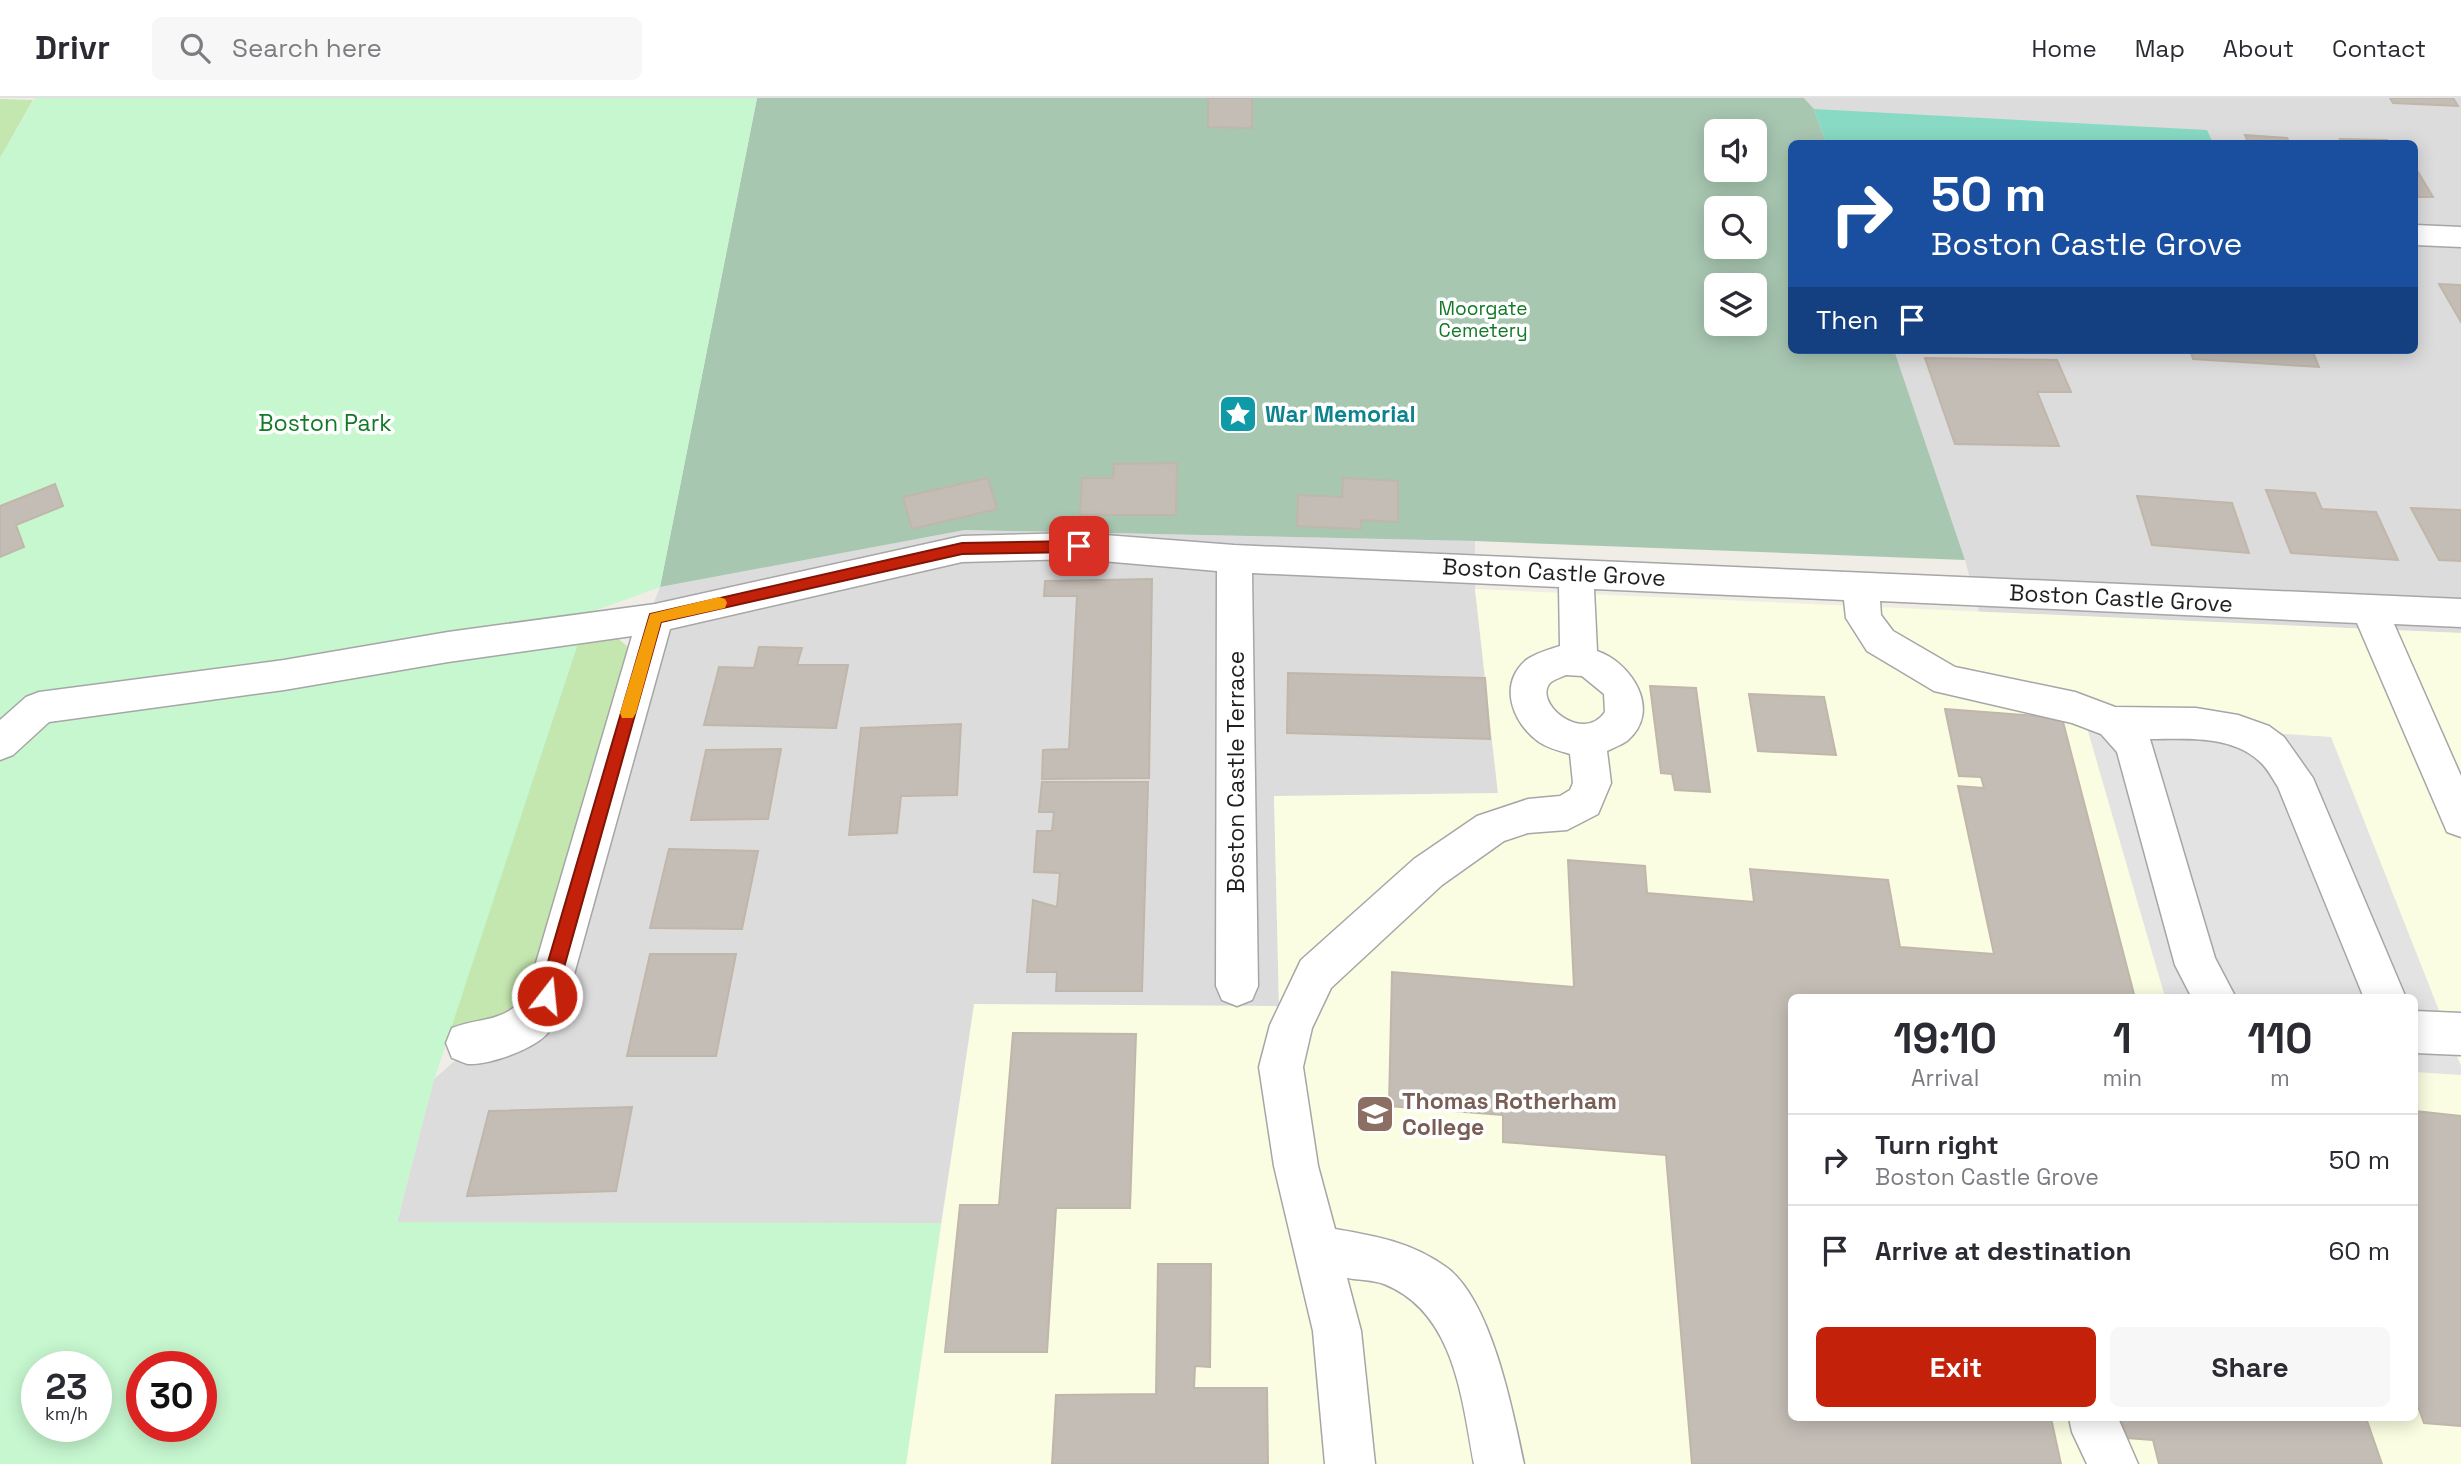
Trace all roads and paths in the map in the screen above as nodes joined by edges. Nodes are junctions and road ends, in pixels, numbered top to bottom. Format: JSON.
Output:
{"nodes":[{"id":1,"x":2418,"y":235,"type":"edge"},
{"id":2,"x":2461,"y":237,"type":"edge"},
{"id":3,"x":1234,"y":559,"type":"junction"},
{"id":4,"x":1576,"y":573,"type":"junction"},
{"id":5,"x":1860,"y":586,"type":"junction"},
{"id":6,"x":2369,"y":609,"type":"junction"},
{"id":7,"x":2461,"y":613,"type":"edge"},
{"id":8,"x":655,"y":618,"type":"junction"},
{"id":9,"x":1579,"y":660,"type":"junction"},
{"id":10,"x":2114,"y":723,"type":"junction"},
{"id":11,"x":1587,"y":740,"type":"junction"},
{"id":12,"x":0,"y":744,"type":"edge"},
{"id":13,"x":2461,"y":820,"type":"edge"},
{"id":14,"x":1237,"y":986,"type":"dead end"},
{"id":15,"x":2213,"y":994,"type":"edge"},
{"id":16,"x":2383,"y":994,"type":"edge"},
{"id":17,"x":2418,"y":1032,"type":"edge"},
{"id":18,"x":2461,"y":1034,"type":"edge"},
{"id":19,"x":467,"y":1043,"type":"dead end"},
{"id":20,"x":1318,"y":1250,"type":"junction"},
{"id":21,"x":2095,"y":1421,"type":"edge"},
{"id":22,"x":1350,"y":1464,"type":"edge"},
{"id":23,"x":1499,"y":1464,"type":"edge"},
{"id":24,"x":2113,"y":1464,"type":"edge"}],
"edges":[{"from":1,"to":2,"type":"street"},
{"from":3,"to":4,"type":"street","name":"Boston Castle Grove"},
{"from":3,"to":8,"type":"street","name":"Boston Castle Grove"},
{"from":3,"to":14,"type":"street","name":"Boston Castle Terrace"},
{"from":4,"to":5,"type":"street","name":"Boston Castle Grove"},
{"from":4,"to":9,"type":"street"},
{"from":5,"to":6,"type":"street","name":"Boston Castle Grove"},
{"from":5,"to":10,"type":"street"},
{"from":6,"to":7,"type":"street","name":"Boston Castle Grove"},
{"from":6,"to":13,"type":"street"},
{"from":8,"to":12,"type":"street","name":"Boston Castle Grove"},
{"from":8,"to":19,"type":"street"},
{"from":9,"to":11,"type":"street"},
{"from":9,"to":11,"type":"street"},
{"from":10,"to":15,"type":"street"},
{"from":10,"to":16,"type":"street"},
{"from":11,"to":20,"type":"street"},
{"from":17,"to":18,"type":"street"},
{"from":20,"to":22,"type":"street"},
{"from":20,"to":23,"type":"street"},
{"from":21,"to":24,"type":"street"}]}
